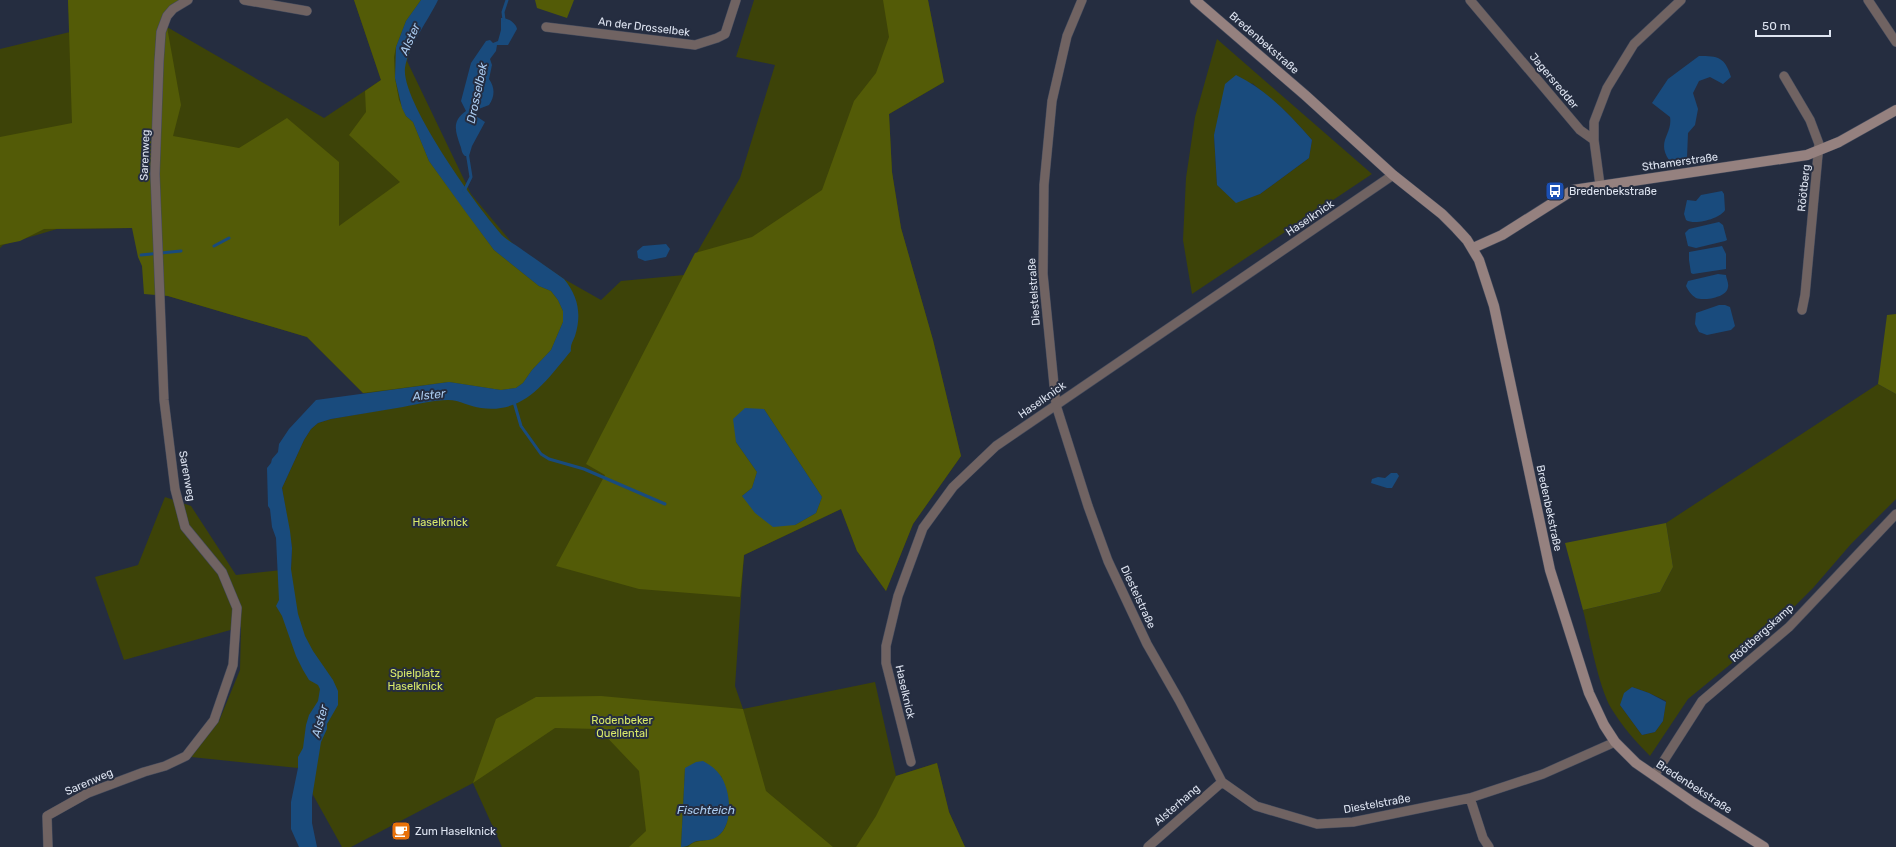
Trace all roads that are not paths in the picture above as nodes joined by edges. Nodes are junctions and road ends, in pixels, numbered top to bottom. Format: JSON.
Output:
{"nodes":[{"id":1,"x":188,"y":0,"type":"edge"},
{"id":2,"x":244,"y":0,"type":"edge"},
{"id":3,"x":736,"y":0,"type":"edge"},
{"id":4,"x":1082,"y":0,"type":"edge"},
{"id":5,"x":1196,"y":0,"type":"edge"},
{"id":6,"x":1470,"y":0,"type":"edge"},
{"id":7,"x":1681,"y":0,"type":"edge"},
{"id":8,"x":1868,"y":0,"type":"edge"},
{"id":9,"x":306,"y":11,"type":"dead end"},
{"id":10,"x":546,"y":27,"type":"dead end"},
{"id":11,"x":1896,"y":42,"type":"edge"},
{"id":12,"x":1784,"y":76,"type":"dead end"},
{"id":13,"x":1896,"y":110,"type":"edge"},
{"id":14,"x":1594,"y":140,"type":"junction"},
{"id":15,"x":1820,"y":151,"type":"junction"},
{"id":16,"x":1393,"y":175,"type":"junction"},
{"id":17,"x":1600,"y":185,"type":"junction"},
{"id":18,"x":1473,"y":248,"type":"junction"},
{"id":19,"x":1802,"y":310,"type":"dead end"},
{"id":20,"x":1056,"y":405,"type":"junction"},
{"id":21,"x":1896,"y":514,"type":"edge"},
{"id":22,"x":1615,"y":742,"type":"junction"},
{"id":23,"x":911,"y":762,"type":"dead end"},
{"id":24,"x":1654,"y":776,"type":"junction"},
{"id":25,"x":1222,"y":782,"type":"junction"},
{"id":26,"x":1470,"y":798,"type":"junction"},
{"id":27,"x":48,"y":847,"type":"edge"},
{"id":28,"x":1148,"y":847,"type":"edge"},
{"id":29,"x":1489,"y":847,"type":"edge"},
{"id":30,"x":1764,"y":847,"type":"edge"}],
"edges":[{"from":1,"to":27,"type":"street","name":"Sarenweg"},
{"from":2,"to":9,"type":"street"},
{"from":3,"to":10,"type":"street","name":"An der Drosselbek"},
{"from":4,"to":20,"type":"street","name":"Diestelstraße"},
{"from":5,"to":16,"type":"street","name":"Bredenbekstraße"},
{"from":6,"to":14,"type":"street","name":"Jagersredder"},
{"from":7,"to":14,"type":"street"},
{"from":8,"to":11,"type":"street"},
{"from":12,"to":15,"type":"street","name":"Röötberg"},
{"from":13,"to":15,"type":"street","name":"Sthamerstraße"},
{"from":14,"to":17,"type":"street"},
{"from":15,"to":17,"type":"street","name":"Sthamerstraße"},
{"from":15,"to":19,"type":"street","name":"Röötberg"},
{"from":16,"to":18,"type":"street","name":"Bredenbekstraße"},
{"from":16,"to":20,"type":"street","name":"Haselknick"},
{"from":17,"to":18,"type":"street","name":"Sthamerstraße"},
{"from":18,"to":22,"type":"street","name":"Bredenbekstraße"},
{"from":20,"to":23,"type":"street","name":"Haselknick"},
{"from":20,"to":25,"type":"street","name":"Diestelstraße"},
{"from":21,"to":24,"type":"street","name":"Röötbergskamp"},
{"from":22,"to":24,"type":"street","name":"Bredenbekstraße"},
{"from":22,"to":26,"type":"street","name":"Diestelstraße"},
{"from":24,"to":30,"type":"street","name":"Bredenbekstraße"},
{"from":25,"to":26,"type":"street","name":"Diestelstraße"},
{"from":25,"to":28,"type":"street","name":"Alsterhang"},
{"from":26,"to":29,"type":"street"}]}
